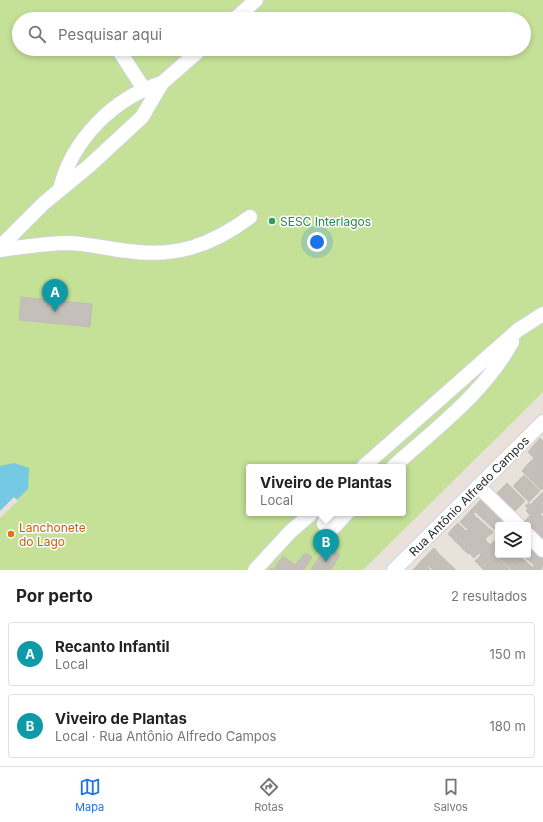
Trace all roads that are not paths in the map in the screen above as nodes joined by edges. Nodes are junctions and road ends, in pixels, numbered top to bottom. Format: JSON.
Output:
{"nodes":[{"id":1,"x":256,"y":0,"type":"edge"},
{"id":2,"x":243,"y":12,"type":"edge"},
{"id":3,"x":123,"y":56,"type":"edge"},
{"id":4,"x":193,"y":56,"type":"edge"},
{"id":5,"x":162,"y":84,"type":"junction"},
{"id":6,"x":144,"y":89,"type":"junction"},
{"id":7,"x":60,"y":189,"type":"junction"},
{"id":8,"x":250,"y":217,"type":"dead end"},
{"id":9,"x":0,"y":249,"type":"edge"},
{"id":10,"x":543,"y":314,"type":"edge"},
{"id":11,"x":518,"y":330,"type":"junction"},
{"id":12,"x":543,"y":422,"type":"edge"},
{"id":13,"x":366,"y":464,"type":"edge"},
{"id":14,"x":396,"y":464,"type":"edge"},
{"id":15,"x":478,"y":486,"type":"junction"},
{"id":16,"x":309,"y":516,"type":"edge"},
{"id":17,"x":327,"y":516,"type":"edge"},
{"id":18,"x":344,"y":516,"type":"edge"},
{"id":19,"x":515,"y":522,"type":"edge"},
{"id":20,"x":531,"y":538,"type":"edge"},
{"id":21,"x":543,"y":550,"type":"edge"},
{"id":22,"x":255,"y":570,"type":"edge"},
{"id":23,"x":394,"y":570,"type":"edge"}],
"edges":[{"from":1,"to":2,"type":"street"},
{"from":3,"to":6,"type":"street"},
{"from":4,"to":5,"type":"street"},
{"from":5,"to":6,"type":"street"},
{"from":5,"to":7,"type":"street"},
{"from":6,"to":7,"type":"street"},
{"from":7,"to":9,"type":"street"},
{"from":8,"to":9,"type":"street"},
{"from":10,"to":11,"type":"street"},
{"from":11,"to":13,"type":"street"},
{"from":11,"to":14,"type":"street"},
{"from":12,"to":15,"type":"street","name":"Rua Antônio Alfredo Campos"},
{"from":15,"to":19,"type":"street"},
{"from":15,"to":23,"type":"street","name":"Rua Antônio Alfredo Campos"},
{"from":16,"to":22,"type":"street"},
{"from":17,"to":18,"type":"street"},
{"from":20,"to":21,"type":"street"}]}
